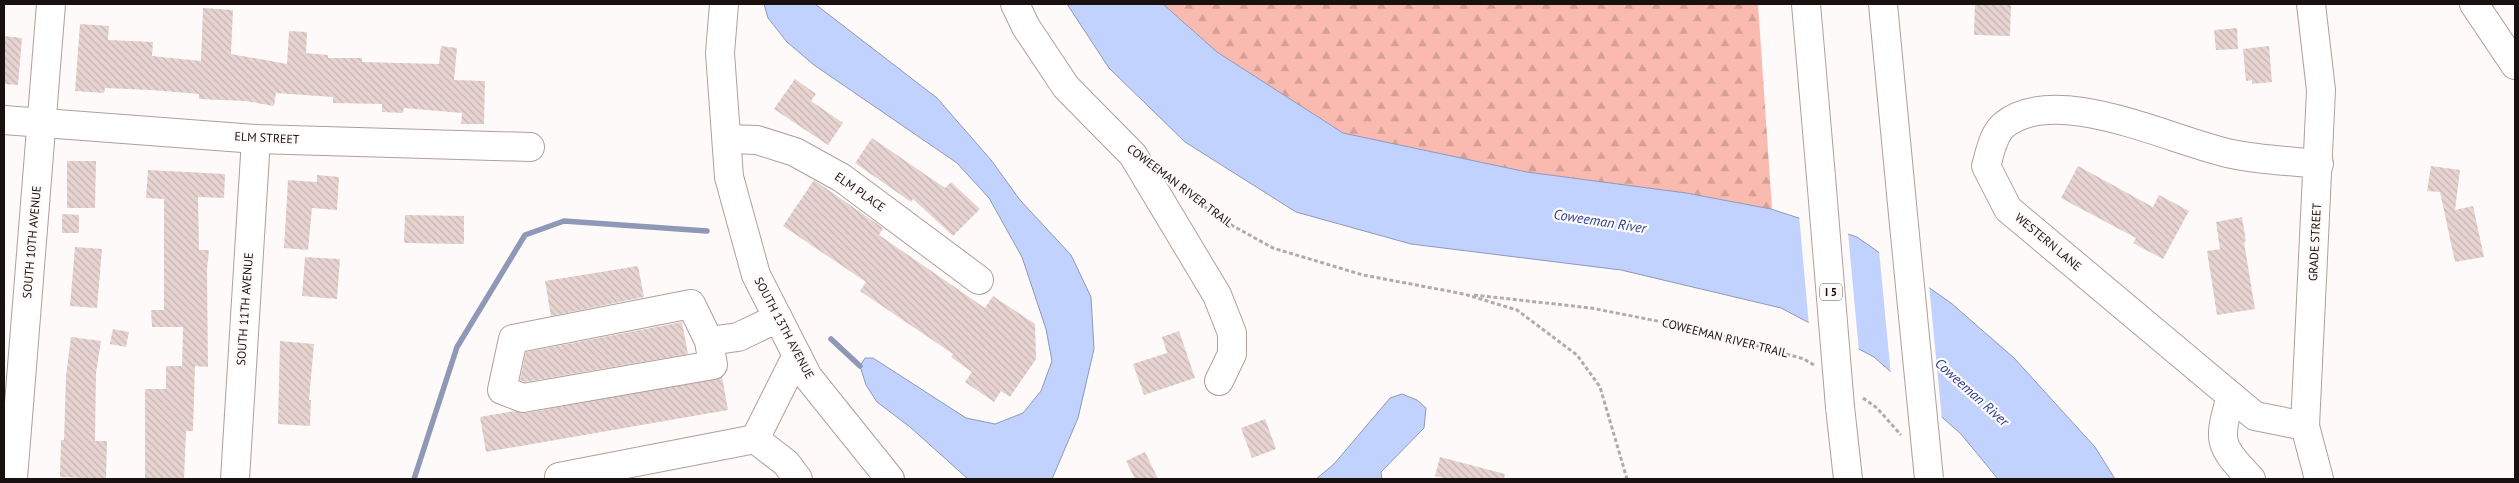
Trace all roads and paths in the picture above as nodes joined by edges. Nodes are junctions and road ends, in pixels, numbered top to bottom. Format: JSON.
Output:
{"nodes":[{"id":1,"x":51,"y":4,"type":"edge"},
{"id":2,"x":724,"y":4,"type":"edge"},
{"id":3,"x":1015,"y":4,"type":"edge"},
{"id":4,"x":1806,"y":4,"type":"edge"},
{"id":5,"x":1883,"y":4,"type":"edge"},
{"id":6,"x":2311,"y":4,"type":"edge"},
{"id":7,"x":2474,"y":4,"type":"edge"},
{"id":8,"x":2515,"y":65,"type":"edge"},
{"id":9,"x":4,"y":120,"type":"edge"},
{"id":10,"x":42,"y":122,"type":"junction"},
{"id":11,"x":256,"y":139,"type":"junction"},
{"id":12,"x":726,"y":139,"type":"junction"},
{"id":13,"x":530,"y":147,"type":"dead end"},
{"id":14,"x":2319,"y":164,"type":"junction"},
{"id":15,"x":1178,"y":188,"type":"dead end"},
{"id":16,"x":979,"y":280,"type":"dead end"},
{"id":17,"x":1464,"y":294,"type":"junction"},
{"id":18,"x":778,"y":318,"type":"junction"},
{"id":19,"x":709,"y":341,"type":"junction"},
{"id":20,"x":797,"y":354,"type":"junction"},
{"id":21,"x":1820,"y":369,"type":"dead end"},
{"id":22,"x":1219,"y":381,"type":"dead end"},
{"id":23,"x":2232,"y":396,"type":"junction"},
{"id":24,"x":1850,"y":402,"type":"junction"},
{"id":25,"x":2305,"y":426,"type":"junction"},
{"id":26,"x":1902,"y":436,"type":"dead end"},
{"id":27,"x":755,"y":439,"type":"junction"},
{"id":28,"x":10,"y":477,"type":"edge"},
{"id":29,"x":235,"y":479,"type":"edge"},
{"id":30,"x":559,"y":479,"type":"edge"},
{"id":31,"x":798,"y":479,"type":"edge"},
{"id":32,"x":890,"y":479,"type":"edge"},
{"id":33,"x":1627,"y":479,"type":"edge"},
{"id":34,"x":1848,"y":479,"type":"edge"},
{"id":35,"x":1928,"y":479,"type":"edge"},
{"id":36,"x":2251,"y":479,"type":"edge"},
{"id":37,"x":2319,"y":479,"type":"edge"}],
"edges":[{"from":1,"to":10,"type":"main road","name":"SOUTH 10TH AVENUE"},
{"from":2,"to":12,"type":"main road","name":"SOUTH 13TH AVENUE"},
{"from":3,"to":22,"type":"main road","name":"COWEEMAN RIVER TRAIL"},
{"from":4,"to":24,"type":"main road","number":"I 5","bridge":true},
{"from":5,"to":35,"type":"main road","bridge":true},
{"from":6,"to":14,"type":"main road","name":"GRADE STREET"},
{"from":7,"to":8,"type":"main road"},
{"from":9,"to":10,"type":"main road","name":"ELM STREET"},
{"from":10,"to":11,"type":"main road","name":"ELM STREET"},
{"from":10,"to":28,"type":"main road","name":"SOUTH 10TH AVENUE"},
{"from":11,"to":13,"type":"main road","name":"ELM STREET"},
{"from":11,"to":29,"type":"main road","name":"SOUTH 11TH AVENUE"},
{"from":12,"to":16,"type":"main road","name":"ELM PLACE"},
{"from":12,"to":18,"type":"main road","name":"SOUTH 13TH AVENUE"},
{"from":14,"to":23,"type":"main road","name":"WESTERN LANE"},
{"from":14,"to":25,"type":"main road","name":"GRADE STREET"},
{"from":15,"to":17,"type":"path","name":"COWEEMAN RIVER TRAIL"},
{"from":17,"to":21,"type":"path","name":"COWEEMAN RIVER TRAIL"},
{"from":17,"to":33,"type":"path","name":"COWEEMAN RIVER TRAIL"},
{"from":18,"to":19,"type":"main road"},
{"from":18,"to":20,"type":"main road","name":"SOUTH 13TH AVENUE"},
{"from":19,"to":19,"type":"main road"},
{"from":20,"to":27,"type":"main road"},
{"from":20,"to":32,"type":"main road","name":"SOUTH 13TH AVENUE"},
{"from":23,"to":25,"type":"main road","name":"WESTERN LANE"},
{"from":23,"to":36,"type":"main road"},
{"from":24,"to":26,"type":"path"},
{"from":24,"to":34,"type":"main road","number":"I 5"},
{"from":25,"to":37,"type":"main road","name":"GRADE STREET"},
{"from":27,"to":30,"type":"main road"},
{"from":27,"to":31,"type":"main road"}]}
